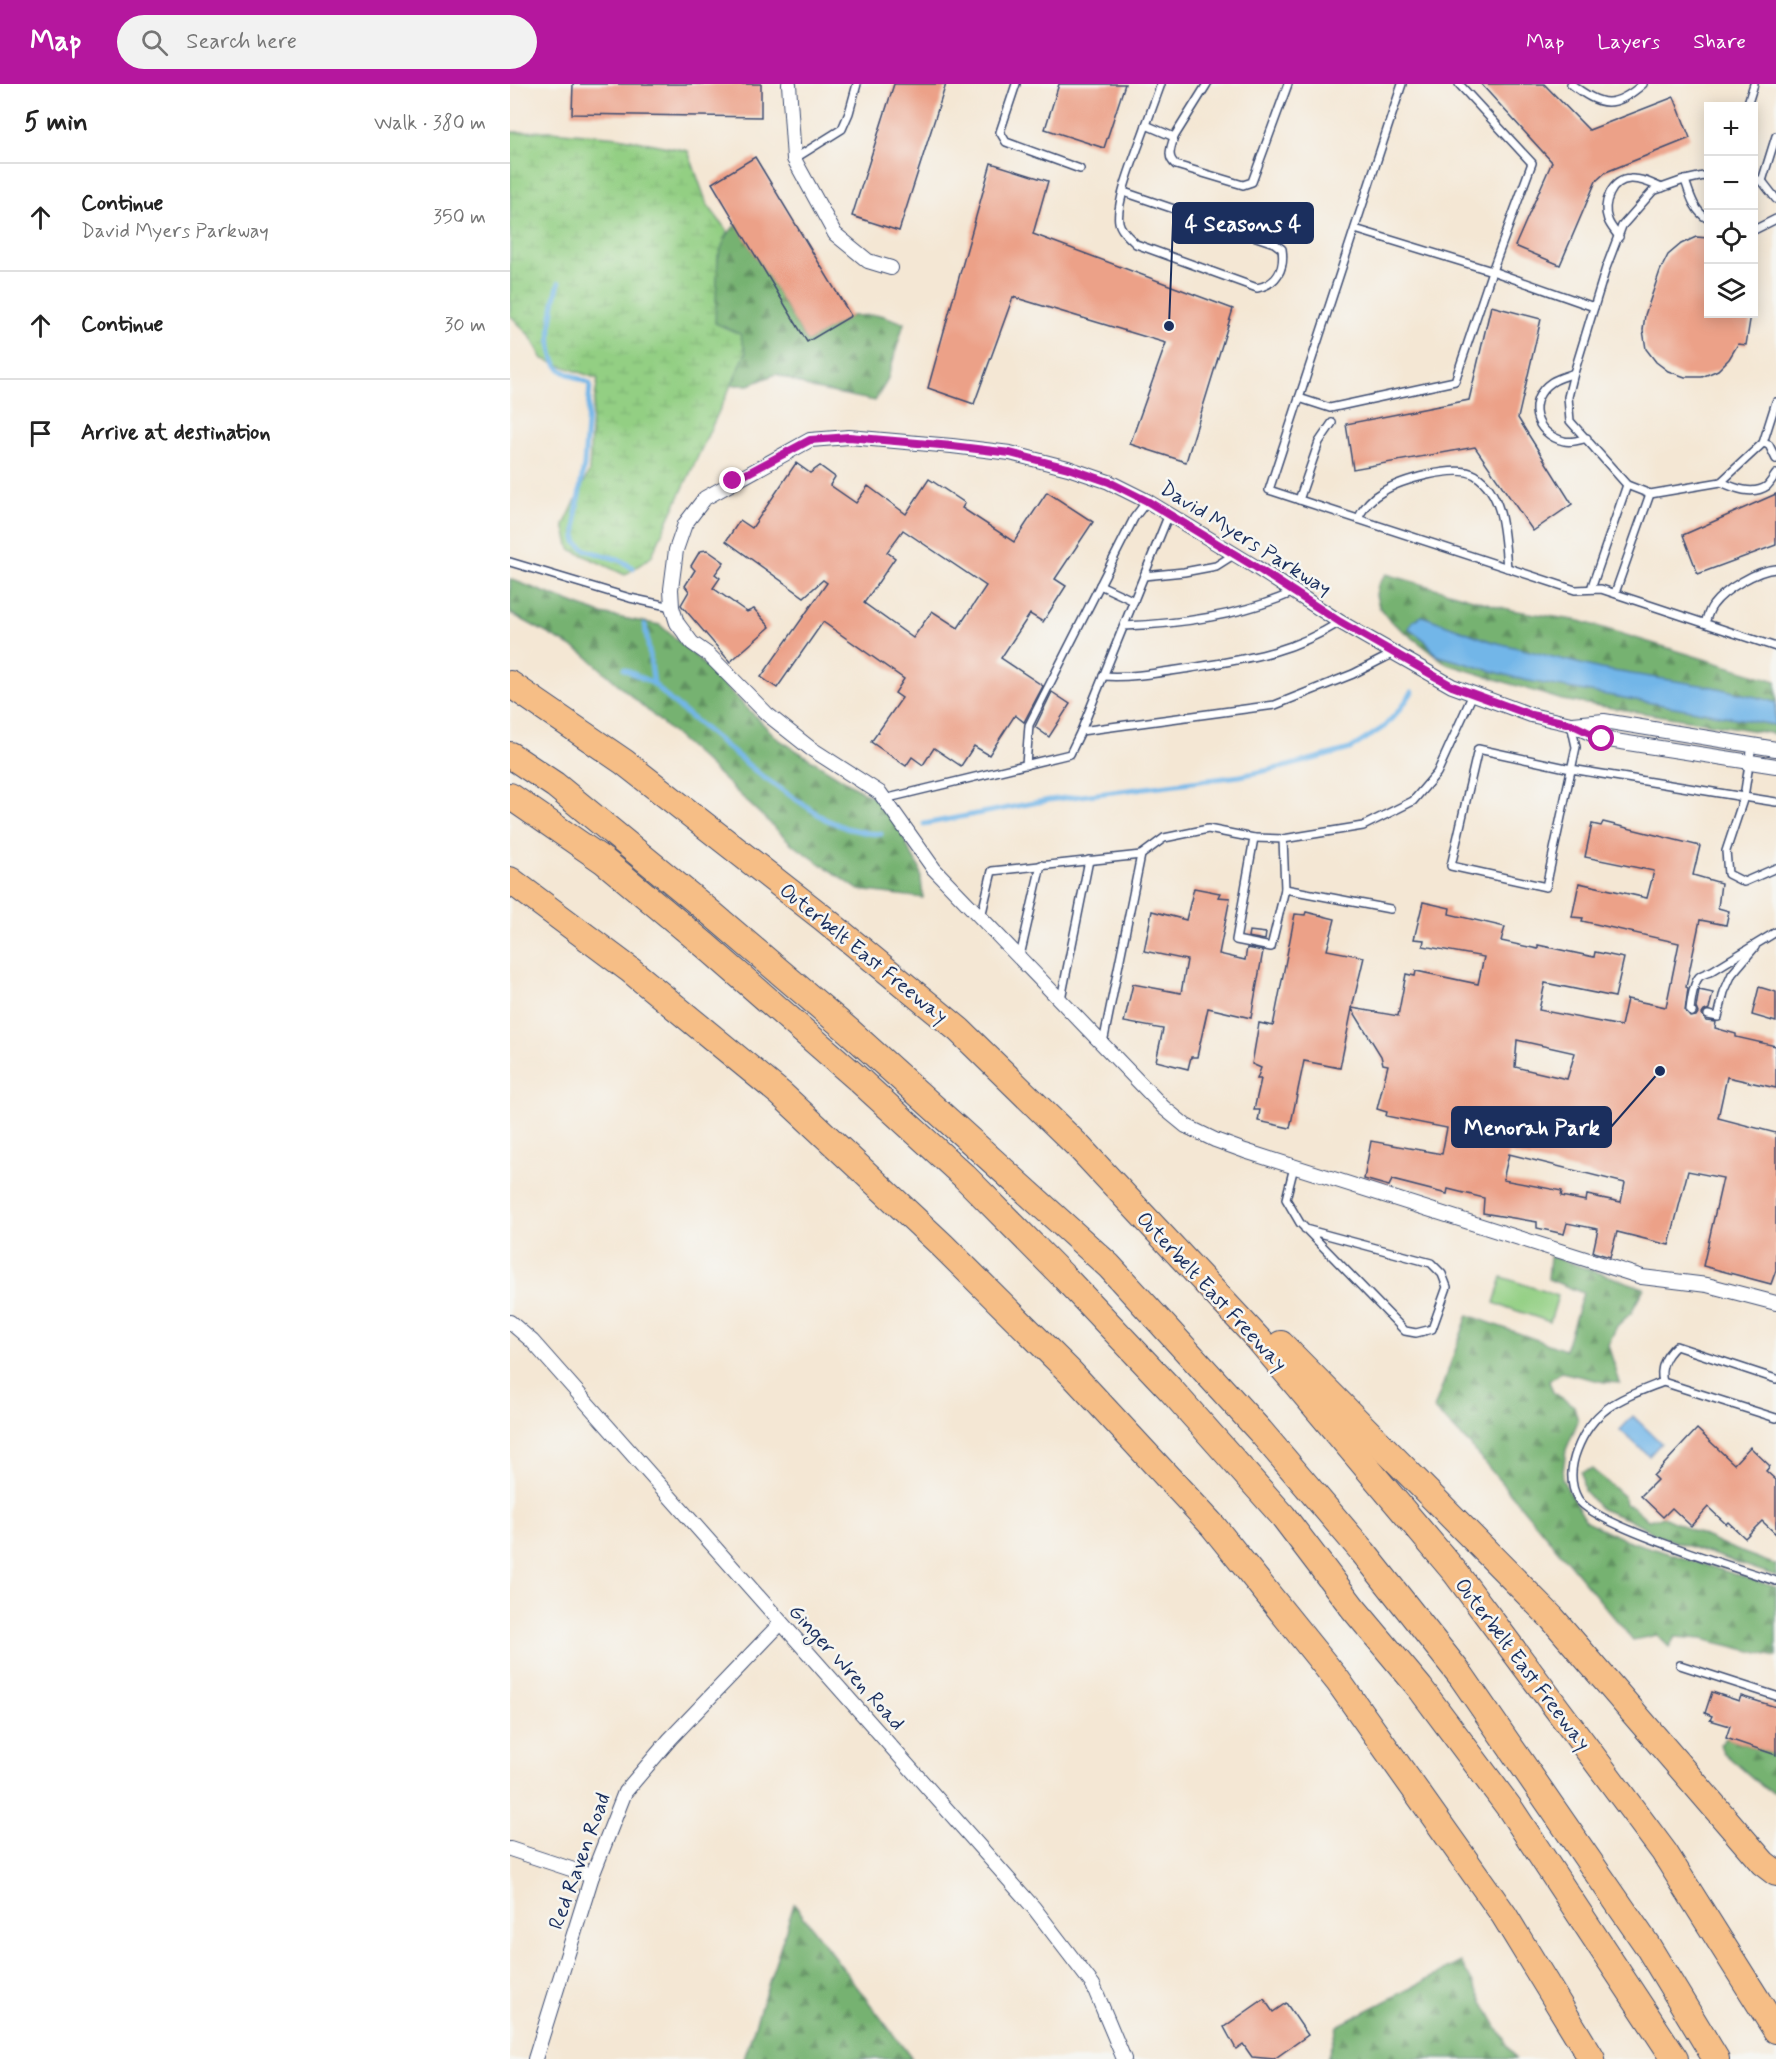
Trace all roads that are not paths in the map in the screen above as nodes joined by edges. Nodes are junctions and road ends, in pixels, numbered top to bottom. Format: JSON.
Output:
{"nodes":[{"id":1,"x":789,"y":84,"type":"edge"},
{"id":2,"x":857,"y":84,"type":"edge"},
{"id":3,"x":1016,"y":84,"type":"edge"},
{"id":4,"x":1161,"y":84,"type":"edge"},
{"id":5,"x":1207,"y":84,"type":"edge"},
{"id":6,"x":1288,"y":84,"type":"edge"},
{"id":7,"x":1402,"y":84,"type":"edge"},
{"id":8,"x":1459,"y":84,"type":"edge"},
{"id":9,"x":1571,"y":84,"type":"edge"},
{"id":10,"x":1643,"y":84,"type":"edge"},
{"id":11,"x":1754,"y":84,"type":"edge"},
{"id":12,"x":1748,"y":102,"type":"edge"},
{"id":13,"x":1146,"y":125,"type":"junction"},
{"id":14,"x":1776,"y":136,"type":"edge"},
{"id":15,"x":1174,"y":137,"type":"junction"},
{"id":16,"x":794,"y":159,"type":"junction"},
{"id":17,"x":1080,"y":168,"type":"dead end"},
{"id":18,"x":1704,"y":176,"type":"edge"},
{"id":19,"x":1685,"y":180,"type":"junction"},
{"id":20,"x":1758,"y":180,"type":"edge"},
{"id":21,"x":1762,"y":181,"type":"junction"},
{"id":22,"x":1662,"y":188,"type":"junction"},
{"id":23,"x":1124,"y":192,"type":"junction"},
{"id":24,"x":1776,"y":199,"type":"edge"},
{"id":25,"x":1704,"y":216,"type":"edge"},
{"id":26,"x":1776,"y":219,"type":"edge"},
{"id":27,"x":1758,"y":228,"type":"edge"},
{"id":28,"x":1355,"y":229,"type":"junction"},
{"id":29,"x":1618,"y":237,"type":"junction"},
{"id":30,"x":891,"y":268,"type":"dead end"},
{"id":31,"x":1491,"y":271,"type":"junction"},
{"id":32,"x":1594,"y":307,"type":"junction"},
{"id":33,"x":1574,"y":373,"type":"junction"},
{"id":34,"x":1299,"y":398,"type":"junction"},
{"id":35,"x":1776,"y":402,"type":"edge"},
{"id":36,"x":1332,"y":423,"type":"dead end"},
{"id":37,"x":1587,"y":438,"type":"junction"},
{"id":38,"x":1763,"y":443,"type":"junction"},
{"id":39,"x":1776,"y":459,"type":"edge"},
{"id":40,"x":1776,"y":474,"type":"edge"},
{"id":41,"x":1720,"y":482,"type":"junction"},
{"id":42,"x":1627,"y":486,"type":"junction"},
{"id":43,"x":1650,"y":494,"type":"junction"},
{"id":44,"x":1299,"y":500,"type":"junction"},
{"id":45,"x":1147,"y":501,"type":"junction"},
{"id":46,"x":1169,"y":514,"type":"junction"},
{"id":47,"x":1358,"y":519,"type":"junction"},
{"id":48,"x":1235,"y":554,"type":"junction"},
{"id":49,"x":510,"y":562,"type":"edge"},
{"id":50,"x":1507,"y":568,"type":"junction"},
{"id":51,"x":1776,"y":568,"type":"edge"},
{"id":52,"x":1144,"y":576,"type":"junction"},
{"id":53,"x":1100,"y":585,"type":"junction"},
{"id":54,"x":1591,"y":589,"type":"junction"},
{"id":55,"x":1294,"y":592,"type":"junction"},
{"id":56,"x":1615,"y":594,"type":"junction"},
{"id":57,"x":1134,"y":600,"type":"junction"},
{"id":58,"x":672,"y":607,"type":"junction"},
{"id":59,"x":1340,"y":622,"type":"junction"},
{"id":60,"x":1705,"y":623,"type":"junction"},
{"id":61,"x":1124,"y":626,"type":"junction"},
{"id":62,"x":1776,"y":647,"type":"edge"},
{"id":63,"x":1394,"y":653,"type":"junction"},
{"id":64,"x":1103,"y":676,"type":"junction"},
{"id":65,"x":510,"y":684,"type":"edge"},
{"id":66,"x":1473,"y":694,"type":"junction"},
{"id":67,"x":1571,"y":724,"type":"junction"},
{"id":68,"x":1081,"y":731,"type":"junction"},
{"id":69,"x":1752,"y":745,"type":"junction"},
{"id":70,"x":1776,"y":749,"type":"edge"},
{"id":71,"x":510,"y":755,"type":"edge"},
{"id":72,"x":1749,"y":762,"type":"junction"},
{"id":73,"x":1026,"y":765,"type":"junction"},
{"id":74,"x":1776,"y":766,"type":"edge"},
{"id":75,"x":1571,"y":768,"type":"junction"},
{"id":76,"x":510,"y":796,"type":"edge"},
{"id":77,"x":1744,"y":797,"type":"junction"},
{"id":78,"x":885,"y":799,"type":"junction"},
{"id":79,"x":1776,"y":802,"type":"edge"},
{"id":80,"x":1254,"y":838,"type":"junction"},
{"id":81,"x":1283,"y":839,"type":"junction"},
{"id":82,"x":1141,"y":855,"type":"junction"},
{"id":83,"x":1089,"y":860,"type":"junction"},
{"id":84,"x":1041,"y":866,"type":"junction"},
{"id":85,"x":1776,"y":868,"type":"edge"},
{"id":86,"x":510,"y":880,"type":"edge"},
{"id":87,"x":1286,"y":889,"type":"junction"},
{"id":88,"x":1389,"y":909,"type":"dead end"},
{"id":89,"x":981,"y":917,"type":"junction"},
{"id":90,"x":1776,"y":932,"type":"edge"},
{"id":91,"x":1758,"y":943,"type":"junction"},
{"id":92,"x":1019,"y":957,"type":"junction"},
{"id":93,"x":1061,"y":1000,"type":"junction"},
{"id":94,"x":1692,"y":1012,"type":"dead end"},
{"id":95,"x":1708,"y":1015,"type":"dead end"},
{"id":96,"x":1103,"y":1044,"type":"junction"},
{"id":97,"x":1079,"y":1147,"type":"junction"},
{"id":98,"x":1294,"y":1167,"type":"junction"},
{"id":99,"x":1305,"y":1229,"type":"junction"},
{"id":100,"x":1776,"y":1303,"type":"edge"},
{"id":101,"x":510,"y":1322,"type":"edge"},
{"id":102,"x":1776,"y":1379,"type":"edge"},
{"id":103,"x":1664,"y":1382,"type":"junction"},
{"id":104,"x":1776,"y":1418,"type":"edge"},
{"id":105,"x":1776,"y":1581,"type":"edge"},
{"id":106,"x":780,"y":1624,"type":"junction"},
{"id":107,"x":1680,"y":1665,"type":"dead end"},
{"id":108,"x":1776,"y":1696,"type":"edge"},
{"id":109,"x":510,"y":1849,"type":"edge"},
{"id":110,"x":1776,"y":1873,"type":"edge"},
{"id":111,"x":592,"y":1876,"type":"junction"},
{"id":112,"x":1776,"y":2030,"type":"edge"},
{"id":113,"x":536,"y":2059,"type":"edge"},
{"id":114,"x":1124,"y":2059,"type":"edge"},
{"id":115,"x":1592,"y":2059,"type":"edge"},
{"id":116,"x":1675,"y":2059,"type":"edge"},
{"id":117,"x":1716,"y":2059,"type":"edge"}],
"edges":[{"from":1,"to":16,"type":"street"},
{"from":2,"to":16,"type":"lane"},
{"from":3,"to":17,"type":"lane"},
{"from":4,"to":13,"type":"lane"},
{"from":5,"to":15,"type":"lane"},
{"from":6,"to":15,"type":"lane"},
{"from":7,"to":28,"type":"lane"},
{"from":8,"to":31,"type":"lane"},
{"from":9,"to":10,"type":"lane"},
{"from":11,"to":12,"type":"lane"},
{"from":13,"to":15,"type":"lane"},
{"from":13,"to":23,"type":"lane"},
{"from":14,"to":21,"type":"lane"},
{"from":16,"to":30,"type":"street"},
{"from":18,"to":19,"type":"lane"},
{"from":19,"to":22,"type":"lane"},
{"from":19,"to":25,"type":"lane"},
{"from":20,"to":21,"type":"lane"},
{"from":21,"to":24,"type":"lane"},
{"from":22,"to":29,"type":"lane"},
{"from":22,"to":29,"type":"lane"},
{"from":23,"to":23,"type":"lane"},
{"from":26,"to":27,"type":"lane"},
{"from":28,"to":31,"type":"lane"},
{"from":28,"to":34,"type":"lane"},
{"from":29,"to":32,"type":"lane"},
{"from":31,"to":32,"type":"lane"},
{"from":31,"to":34,"type":"lane"},
{"from":32,"to":33,"type":"lane"},
{"from":33,"to":37,"type":"lane"},
{"from":33,"to":37,"type":"lane"},
{"from":34,"to":44,"type":"lane"},
{"from":35,"to":38,"type":"lane"},
{"from":36,"to":44,"type":"lane"},
{"from":37,"to":42,"type":"lane"},
{"from":38,"to":39,"type":"lane"},
{"from":38,"to":41,"type":"lane"},
{"from":40,"to":41,"type":"lane"},
{"from":41,"to":43,"type":"lane"},
{"from":42,"to":43,"type":"lane"},
{"from":42,"to":54,"type":"lane"},
{"from":43,"to":56,"type":"lane"},
{"from":44,"to":47,"type":"lane"},
{"from":45,"to":46,"type":"street","name":"David Myers Parkway"},
{"from":45,"to":53,"type":"lane"},
{"from":45,"to":58,"type":"street","name":"David Myers Parkway"},
{"from":46,"to":48,"type":"street","name":"David Myers Parkway"},
{"from":46,"to":52,"type":"lane"},
{"from":47,"to":50,"type":"lane"},
{"from":47,"to":50,"type":"lane"},
{"from":48,"to":52,"type":"lane"},
{"from":48,"to":55,"type":"street","name":"David Myers Parkway"},
{"from":49,"to":58,"type":"lane"},
{"from":50,"to":54,"type":"lane"},
{"from":51,"to":60,"type":"lane"},
{"from":52,"to":57,"type":"lane"},
{"from":53,"to":57,"type":"lane"},
{"from":53,"to":73,"type":"lane"},
{"from":54,"to":56,"type":"lane"},
{"from":55,"to":59,"type":"street","name":"David Myers Parkway"},
{"from":55,"to":61,"type":"lane"},
{"from":56,"to":60,"type":"lane"},
{"from":57,"to":61,"type":"lane"},
{"from":58,"to":78,"type":"street"},
{"from":59,"to":63,"type":"street","name":"David Myers Parkway"},
{"from":59,"to":64,"type":"lane"},
{"from":60,"to":62,"type":"lane"},
{"from":61,"to":64,"type":"lane"},
{"from":63,"to":66,"type":"street","name":"David Myers Parkway"},
{"from":63,"to":68,"type":"lane"},
{"from":64,"to":68,"type":"lane"},
{"from":65,"to":97,"type":"highway","name":"Outerbelt East Freeway"},
{"from":66,"to":67,"type":"street","name":"David Myers Parkway"},
{"from":66,"to":81,"type":"lane"},
{"from":67,"to":69,"type":"street","name":"David Myers Parkway"},
{"from":67,"to":72,"type":"street","name":"David Myers Parkway"},
{"from":67,"to":75,"type":"lane"},
{"from":68,"to":73,"type":"lane"},
{"from":69,"to":70,"type":"street","name":"David Myers Parkway"},
{"from":69,"to":72,"type":"lane"},
{"from":71,"to":117,"type":"highway"},
{"from":72,"to":74,"type":"street","name":"David Myers Parkway"},
{"from":72,"to":77,"type":"lane"},
{"from":73,"to":78,"type":"lane"},
{"from":75,"to":75,"type":"lane"},
{"from":75,"to":77,"type":"lane"},
{"from":76,"to":116,"type":"highway"},
{"from":77,"to":79,"type":"lane"},
{"from":77,"to":85,"type":"lane"},
{"from":78,"to":89,"type":"street"},
{"from":80,"to":81,"type":"lane"},
{"from":80,"to":82,"type":"lane"},
{"from":80,"to":87,"type":"lane"},
{"from":81,"to":87,"type":"lane"},
{"from":82,"to":83,"type":"lane"},
{"from":82,"to":96,"type":"lane"},
{"from":83,"to":84,"type":"lane"},
{"from":83,"to":93,"type":"lane"},
{"from":84,"to":89,"type":"lane"},
{"from":84,"to":92,"type":"lane"},
{"from":86,"to":115,"type":"highway"},
{"from":87,"to":88,"type":"lane"},
{"from":89,"to":92,"type":"street"},
{"from":90,"to":91,"type":"lane"},
{"from":91,"to":94,"type":"lane"},
{"from":91,"to":95,"type":"lane"},
{"from":92,"to":93,"type":"street"},
{"from":93,"to":96,"type":"street"},
{"from":96,"to":98,"type":"street"},
{"from":97,"to":110,"type":"highway"},
{"from":97,"to":112,"type":"highway","name":"Outerbelt East Freeway"},
{"from":98,"to":99,"type":"lane"},
{"from":98,"to":100,"type":"street"},
{"from":99,"to":99,"type":"lane"},
{"from":101,"to":106,"type":"street","name":"Ginger Wren Road"},
{"from":102,"to":103,"type":"lane"},
{"from":103,"to":104,"type":"lane"},
{"from":103,"to":105,"type":"lane"},
{"from":106,"to":111,"type":"street","name":"Red Raven Road"},
{"from":106,"to":114,"type":"street","name":"Ginger Wren Road"},
{"from":107,"to":108,"type":"lane"},
{"from":109,"to":111,"type":"street"},
{"from":111,"to":113,"type":"street","name":"Red Raven Road"}]}
